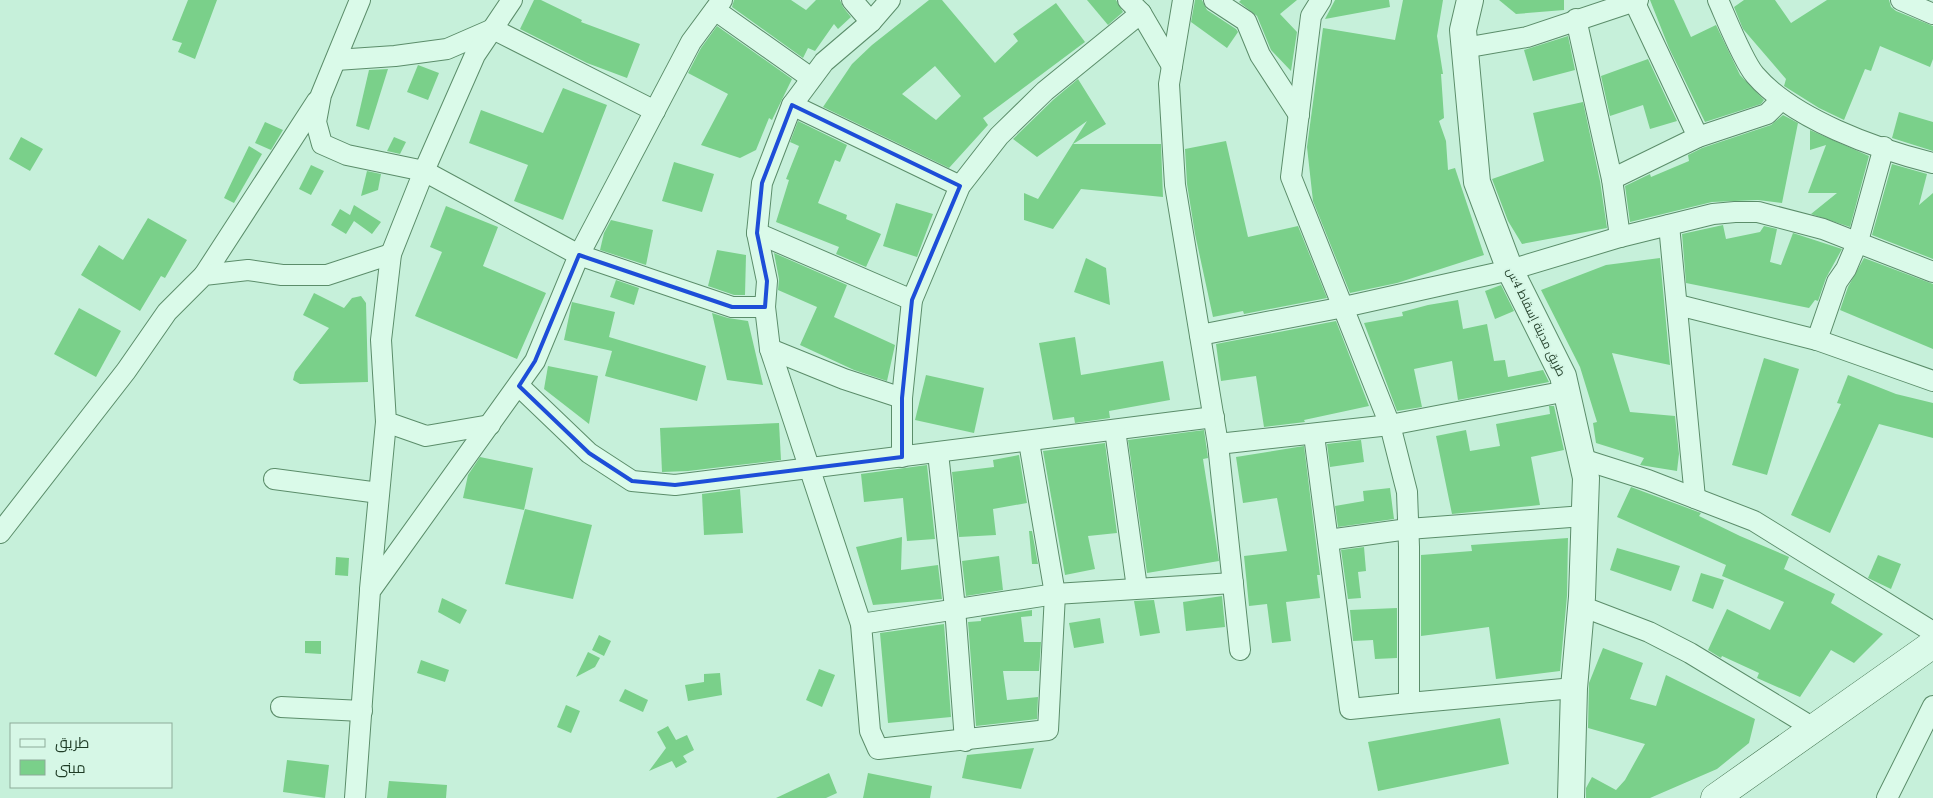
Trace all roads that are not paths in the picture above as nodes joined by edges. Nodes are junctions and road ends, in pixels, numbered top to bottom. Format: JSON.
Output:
{"nodes":[{"id":1,"x":360,"y":0,"type":"edge"},
{"id":2,"x":512,"y":0,"type":"edge"},
{"id":3,"x":852,"y":0,"type":"edge"},
{"id":4,"x":890,"y":0,"type":"edge"},
{"id":5,"x":1183,"y":0,"type":"edge"},
{"id":6,"x":1214,"y":0,"type":"edge"},
{"id":7,"x":1321,"y":0,"type":"edge"},
{"id":8,"x":1470,"y":0,"type":"edge"},
{"id":9,"x":1718,"y":0,"type":"edge"},
{"id":10,"x":1901,"y":0,"type":"edge"},
{"id":11,"x":1636,"y":1,"type":"edge"},
{"id":12,"x":718,"y":5,"type":"edge"},
{"id":13,"x":1135,"y":7,"type":"edge"},
{"id":14,"x":1933,"y":14,"type":"edge"},
{"id":15,"x":1576,"y":19,"type":"junction"},
{"id":16,"x":871,"y":22,"type":"junction"},
{"id":17,"x":493,"y":29,"type":"junction"},
{"id":18,"x":1464,"y":48,"type":"junction"},
{"id":19,"x":336,"y":60,"type":"junction"},
{"id":20,"x":1172,"y":66,"type":"junction"},
{"id":21,"x":811,"y":78,"type":"junction"},
{"id":22,"x":321,"y":95,"type":"junction"},
{"id":23,"x":1781,"y":100,"type":"junction"},
{"id":24,"x":792,"y":105,"type":"junction"},
{"id":25,"x":655,"y":110,"type":"junction"},
{"id":26,"x":1299,"y":115,"type":"junction"},
{"id":27,"x":1698,"y":136,"type":"junction"},
{"id":28,"x":1884,"y":147,"type":"junction"},
{"id":29,"x":1933,"y":163,"type":"edge"},
{"id":30,"x":424,"y":170,"type":"junction"},
{"id":31,"x":1612,"y":179,"type":"junction"},
{"id":32,"x":960,"y":186,"type":"junction"},
{"id":33,"x":1669,"y":225,"type":"junction"},
{"id":34,"x":757,"y":233,"type":"junction"},
{"id":35,"x":1620,"y":237,"type":"junction"},
{"id":36,"x":1858,"y":241,"type":"junction"},
{"id":37,"x":391,"y":254,"type":"junction"},
{"id":38,"x":579,"y":255,"type":"junction"},
{"id":39,"x":1510,"y":270,"type":"junction"},
{"id":40,"x":1933,"y":272,"type":"edge"},
{"id":41,"x":204,"y":275,"type":"junction"},
{"id":42,"x":912,"y":300,"type":"junction"},
{"id":43,"x":1678,"y":305,"type":"junction"},
{"id":44,"x":765,"y":307,"type":"junction"},
{"id":45,"x":1344,"y":307,"type":"junction"},
{"id":46,"x":1200,"y":335,"type":"junction"},
{"id":47,"x":1817,"y":340,"type":"junction"},
{"id":48,"x":770,"y":349,"type":"junction"},
{"id":49,"x":1933,"y":381,"type":"edge"},
{"id":50,"x":519,"y":386,"type":"junction"},
{"id":51,"x":1567,"y":391,"type":"junction"},
{"id":52,"x":902,"y":398,"type":"junction"},
{"id":53,"x":1214,"y":416,"type":"junction"},
{"id":54,"x":386,"y":422,"type":"junction"},
{"id":55,"x":490,"y":425,"type":"junction"},
{"id":56,"x":1390,"y":425,"type":"junction"},
{"id":57,"x":1115,"y":430,"type":"junction"},
{"id":58,"x":1314,"y":435,"type":"junction"},
{"id":59,"x":1029,"y":442,"type":"junction"},
{"id":60,"x":1218,"y":444,"type":"junction"},
{"id":61,"x":938,"y":452,"type":"junction"},
{"id":62,"x":902,"y":457,"type":"junction"},
{"id":63,"x":1582,"y":459,"type":"junction"},
{"id":64,"x":810,"y":468,"type":"junction"},
{"id":65,"x":274,"y":479,"type":"dead end"},
{"id":66,"x":379,"y":493,"type":"junction"},
{"id":67,"x":1695,"y":498,"type":"junction"},
{"id":68,"x":1584,"y":516,"type":"junction"},
{"id":69,"x":1408,"y":529,"type":"junction"},
{"id":70,"x":0,"y":533,"type":"edge"},
{"id":71,"x":1328,"y":540,"type":"junction"},
{"id":72,"x":1234,"y":583,"type":"junction"},
{"id":73,"x":1137,"y":588,"type":"junction"},
{"id":74,"x":370,"y":591,"type":"junction"},
{"id":75,"x":1055,"y":594,"type":"junction"},
{"id":76,"x":1581,"y":606,"type":"junction"},
{"id":77,"x":955,"y":608,"type":"junction"},
{"id":78,"x":861,"y":624,"type":"junction"},
{"id":79,"x":1933,"y":632,"type":"edge"},
{"id":80,"x":1933,"y":644,"type":"edge"},
{"id":81,"x":1240,"y":650,"type":"dead end"},
{"id":82,"x":1574,"y":688,"type":"junction"},
{"id":83,"x":1409,"y":703,"type":"junction"},
{"id":84,"x":1933,"y":706,"type":"edge"},
{"id":85,"x":281,"y":707,"type":"dead end"},
{"id":86,"x":362,"y":711,"type":"junction"},
{"id":87,"x":1815,"y":729,"type":"junction"},
{"id":88,"x":965,"y":741,"type":"junction"},
{"id":89,"x":355,"y":798,"type":"edge"},
{"id":90,"x":1572,"y":798,"type":"edge"},
{"id":91,"x":1715,"y":798,"type":"edge"},
{"id":92,"x":1887,"y":798,"type":"edge"}],
"edges":[{"from":1,"to":19,"type":"street"},
{"from":2,"to":17,"type":"street"},
{"from":3,"to":16,"type":"street"},
{"from":4,"to":16,"type":"street"},
{"from":5,"to":20,"type":"street"},
{"from":6,"to":26,"type":"street"},
{"from":7,"to":26,"type":"street"},
{"from":8,"to":18,"type":"street","name":"طريق مدينة إسقاط 4س"},
{"from":9,"to":23,"type":"street"},
{"from":10,"to":14,"type":"street"},
{"from":11,"to":15,"type":"street"},
{"from":11,"to":27,"type":"street"},
{"from":12,"to":21,"type":"street"},
{"from":12,"to":25,"type":"street"},
{"from":13,"to":20,"type":"street"},
{"from":13,"to":32,"type":"street"},
{"from":15,"to":18,"type":"street"},
{"from":15,"to":31,"type":"street"},
{"from":16,"to":21,"type":"street"},
{"from":17,"to":19,"type":"street"},
{"from":17,"to":25,"type":"street"},
{"from":17,"to":30,"type":"street"},
{"from":18,"to":39,"type":"street","name":"طريق مدينة إسقاط 4س"},
{"from":19,"to":22,"type":"street"},
{"from":20,"to":46,"type":"street"},
{"from":21,"to":24,"type":"street"},
{"from":22,"to":30,"type":"street"},
{"from":22,"to":41,"type":"street"},
{"from":23,"to":27,"type":"street"},
{"from":23,"to":28,"type":"street"},
{"from":24,"to":32,"type":"street"},
{"from":24,"to":34,"type":"street"},
{"from":25,"to":38,"type":"street"},
{"from":26,"to":45,"type":"street"},
{"from":27,"to":31,"type":"street"},
{"from":28,"to":29,"type":"street"},
{"from":28,"to":36,"type":"street"},
{"from":30,"to":37,"type":"street"},
{"from":30,"to":38,"type":"street"},
{"from":31,"to":35,"type":"street"},
{"from":32,"to":42,"type":"street"},
{"from":33,"to":35,"type":"street"},
{"from":33,"to":36,"type":"street"},
{"from":33,"to":43,"type":"street"},
{"from":34,"to":42,"type":"street"},
{"from":34,"to":44,"type":"street"},
{"from":35,"to":39,"type":"street"},
{"from":36,"to":40,"type":"street"},
{"from":36,"to":47,"type":"street"},
{"from":37,"to":41,"type":"street"},
{"from":37,"to":54,"type":"street"},
{"from":38,"to":44,"type":"street"},
{"from":38,"to":50,"type":"street"},
{"from":39,"to":45,"type":"street"},
{"from":39,"to":51,"type":"street","name":"طريق مدينة إسقاط 4س"},
{"from":41,"to":70,"type":"street"},
{"from":42,"to":52,"type":"street"},
{"from":43,"to":47,"type":"street"},
{"from":43,"to":67,"type":"street"},
{"from":44,"to":48,"type":"street"},
{"from":45,"to":46,"type":"street"},
{"from":45,"to":56,"type":"street"},
{"from":46,"to":53,"type":"street"},
{"from":47,"to":49,"type":"street"},
{"from":48,"to":52,"type":"street"},
{"from":48,"to":64,"type":"street"},
{"from":50,"to":55,"type":"street"},
{"from":50,"to":64,"type":"street"},
{"from":51,"to":56,"type":"street"},
{"from":51,"to":63,"type":"street","name":"طريق مدينة إسقاط 4س"},
{"from":52,"to":62,"type":"street"},
{"from":53,"to":57,"type":"street"},
{"from":53,"to":60,"type":"street"},
{"from":54,"to":55,"type":"street"},
{"from":54,"to":66,"type":"street"},
{"from":55,"to":74,"type":"street"},
{"from":56,"to":58,"type":"street"},
{"from":56,"to":69,"type":"street"},
{"from":57,"to":59,"type":"street"},
{"from":57,"to":73,"type":"street"},
{"from":58,"to":60,"type":"street"},
{"from":58,"to":71,"type":"street"},
{"from":59,"to":61,"type":"street"},
{"from":59,"to":75,"type":"street"},
{"from":60,"to":72,"type":"street"},
{"from":61,"to":62,"type":"street"},
{"from":61,"to":77,"type":"street"},
{"from":62,"to":64,"type":"street"},
{"from":63,"to":67,"type":"street"},
{"from":63,"to":68,"type":"street","name":"طريق مدينة إسقاط 4س"},
{"from":64,"to":78,"type":"street"},
{"from":65,"to":66,"type":"street"},
{"from":66,"to":74,"type":"street"},
{"from":67,"to":79,"type":"street"},
{"from":68,"to":69,"type":"street"},
{"from":68,"to":76,"type":"street","name":"طريق مدينة إسقاط 4س"},
{"from":69,"to":71,"type":"street"},
{"from":69,"to":83,"type":"street"},
{"from":71,"to":83,"type":"street"},
{"from":72,"to":73,"type":"street"},
{"from":72,"to":81,"type":"street"},
{"from":73,"to":75,"type":"street"},
{"from":74,"to":86,"type":"street"},
{"from":75,"to":77,"type":"street"},
{"from":75,"to":88,"type":"street"},
{"from":76,"to":82,"type":"street","name":"طريق مدينة إسقاط 4س"},
{"from":76,"to":87,"type":"street"},
{"from":77,"to":78,"type":"street"},
{"from":77,"to":88,"type":"street"},
{"from":78,"to":88,"type":"street"},
{"from":80,"to":87,"type":"main road"},
{"from":82,"to":83,"type":"street"},
{"from":82,"to":90,"type":"street","name":"طريق مدينة إسقاط 4س"},
{"from":84,"to":92,"type":"street"},
{"from":85,"to":86,"type":"street"},
{"from":86,"to":89,"type":"street"},
{"from":87,"to":91,"type":"main road"}]}
